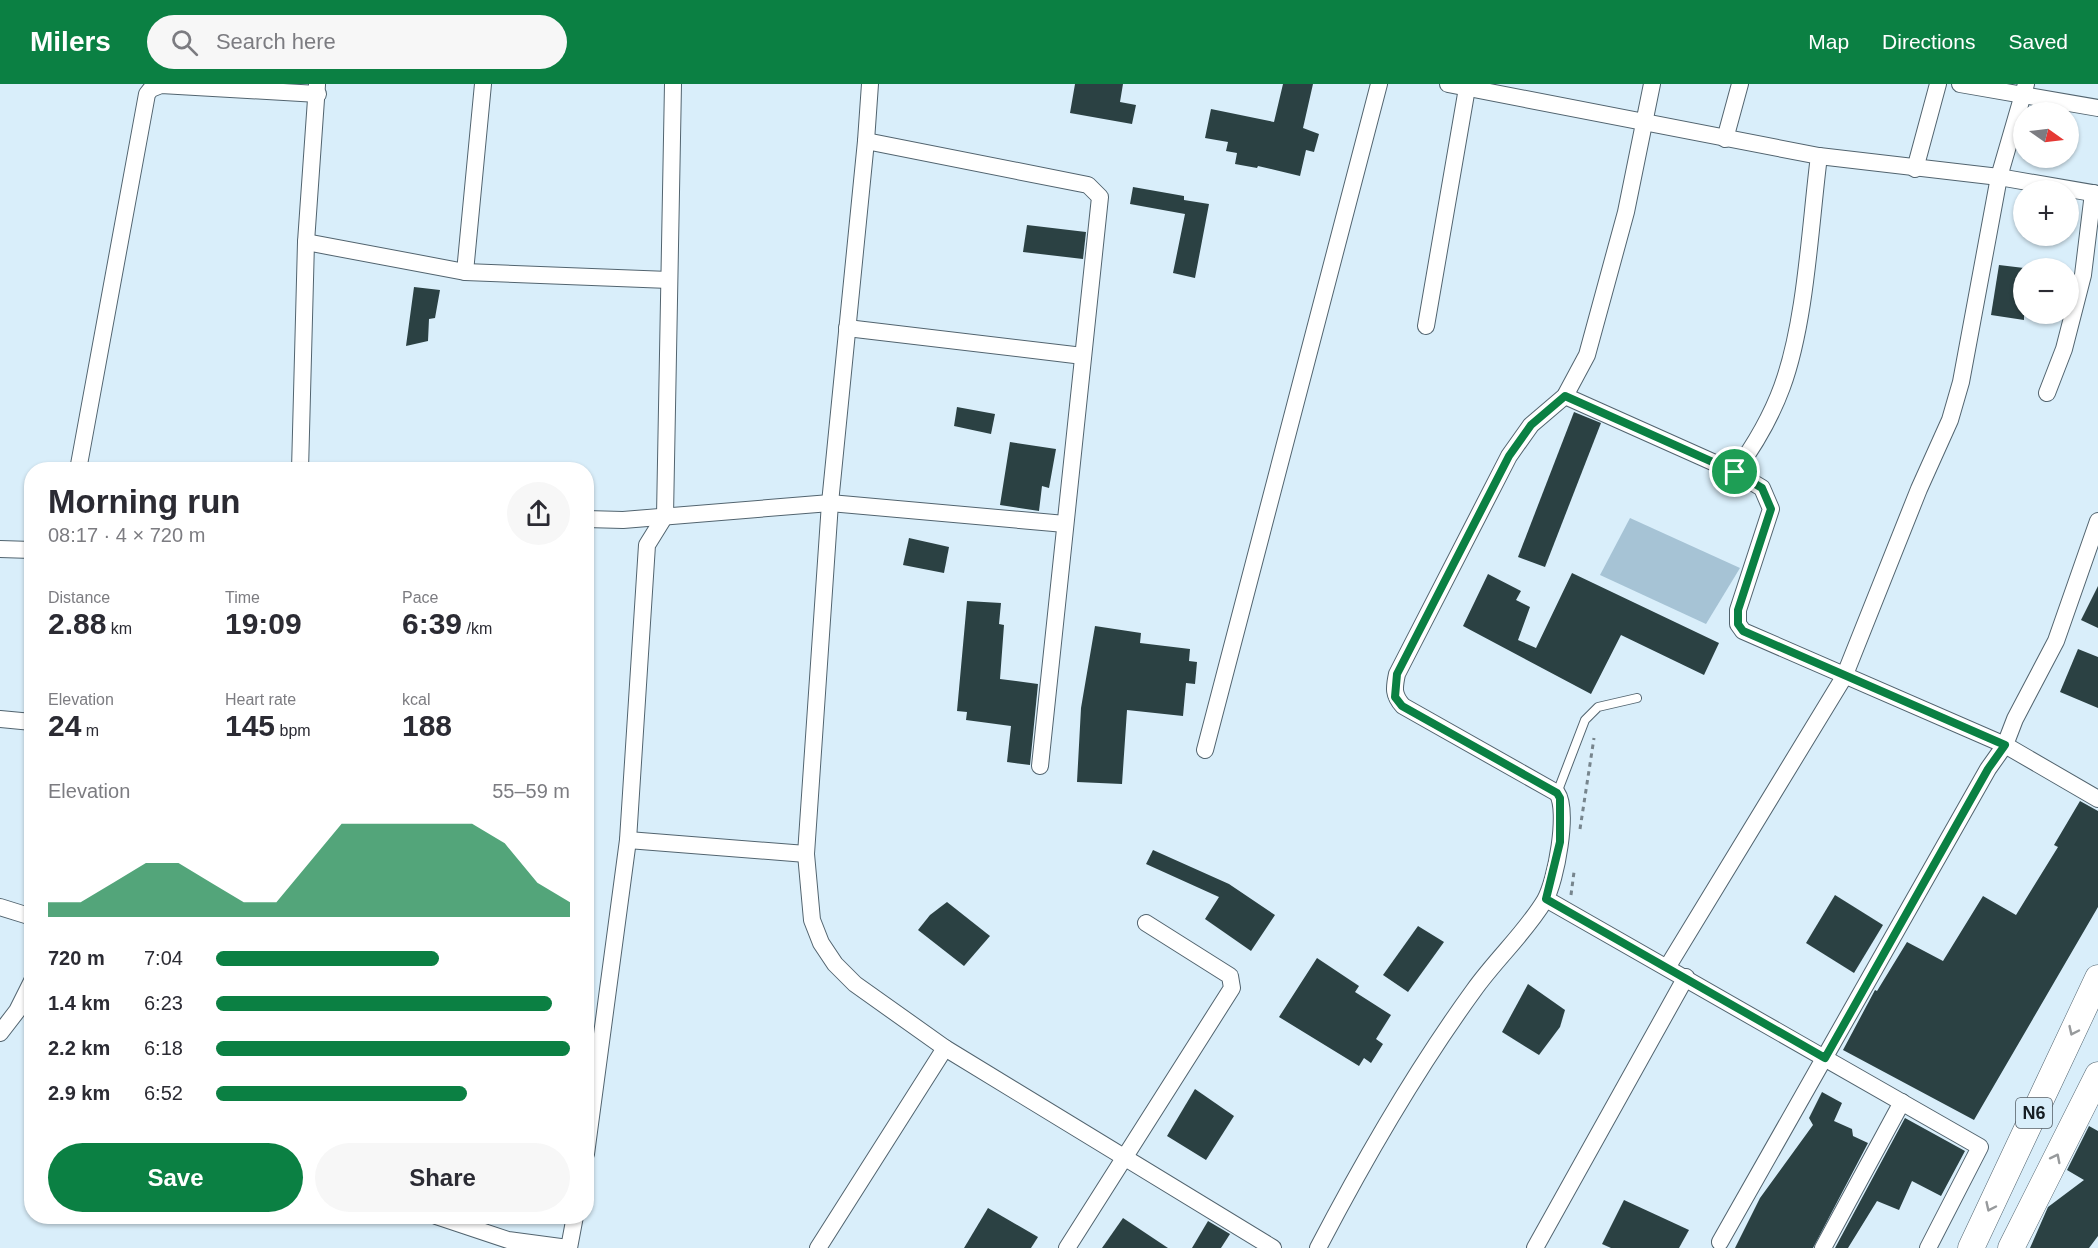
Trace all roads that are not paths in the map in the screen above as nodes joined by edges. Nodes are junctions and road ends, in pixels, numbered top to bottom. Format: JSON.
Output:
{"nodes":[{"id":1,"x":483,"y":84,"type":"edge"},
{"id":2,"x":673,"y":84,"type":"edge"},
{"id":3,"x":870,"y":84,"type":"edge"},
{"id":4,"x":1379,"y":84,"type":"edge"},
{"id":5,"x":1448,"y":84,"type":"edge"},
{"id":6,"x":1652,"y":84,"type":"edge"},
{"id":7,"x":1740,"y":84,"type":"edge"},
{"id":8,"x":1938,"y":84,"type":"edge"},
{"id":9,"x":1960,"y":84,"type":"edge"},
{"id":10,"x":1467,"y":88,"type":"junction"},
{"id":11,"x":318,"y":89,"type":"edge"},
{"id":12,"x":2025,"y":90,"type":"edge"},
{"id":13,"x":2098,"y":108,"type":"edge"},
{"id":14,"x":1644,"y":122,"type":"junction"},
{"id":15,"x":1725,"y":139,"type":"junction"},
{"id":16,"x":866,"y":141,"type":"junction"},
{"id":17,"x":1819,"y":156,"type":"junction"},
{"id":18,"x":1915,"y":169,"type":"junction"},
{"id":19,"x":1999,"y":177,"type":"junction"},
{"id":20,"x":2096,"y":194,"type":"edge"},
{"id":21,"x":306,"y":242,"type":"junction"},
{"id":22,"x":465,"y":272,"type":"junction"},
{"id":23,"x":669,"y":280,"type":"junction"},
{"id":24,"x":1426,"y":326,"type":"dead end"},
{"id":25,"x":847,"y":328,"type":"junction"},
{"id":26,"x":1083,"y":357,"type":"junction"},
{"id":27,"x":2047,"y":393,"type":"dead end"},
{"id":28,"x":1565,"y":396,"type":"junction"},
{"id":29,"x":79,"y":462,"type":"edge"},
{"id":30,"x":300,"y":462,"type":"edge"},
{"id":31,"x":1735,"y":472,"type":"junction"},
{"id":32,"x":830,"y":503,"type":"junction"},
{"id":33,"x":665,"y":516,"type":"junction"},
{"id":34,"x":594,"y":519,"type":"edge"},
{"id":35,"x":2098,"y":521,"type":"edge"},
{"id":36,"x":1065,"y":524,"type":"junction"},
{"id":37,"x":0,"y":549,"type":"edge"},
{"id":38,"x":24,"y":550,"type":"edge"},
{"id":39,"x":1844,"y":677,"type":"junction"},
{"id":40,"x":1637,"y":698,"type":"dead end"},
{"id":41,"x":0,"y":719,"type":"edge"},
{"id":42,"x":24,"y":721,"type":"edge"},
{"id":43,"x":2005,"y":745,"type":"junction"},
{"id":44,"x":1205,"y":750,"type":"dead end"},
{"id":45,"x":1040,"y":766,"type":"dead end"},
{"id":46,"x":1557,"y":793,"type":"junction"},
{"id":47,"x":2098,"y":799,"type":"edge"},
{"id":48,"x":628,"y":840,"type":"junction"},
{"id":49,"x":806,"y":854,"type":"junction"},
{"id":50,"x":1546,"y":899,"type":"junction"},
{"id":51,"x":0,"y":907,"type":"edge"},
{"id":52,"x":24,"y":914,"type":"edge"},
{"id":53,"x":1146,"y":923,"type":"dead end"},
{"id":54,"x":1668,"y":966,"type":"junction"},
{"id":55,"x":1686,"y":976,"type":"junction"},
{"id":56,"x":2098,"y":978,"type":"edge"},
{"id":57,"x":24,"y":997,"type":"edge"},
{"id":58,"x":0,"y":1033,"type":"edge"},
{"id":59,"x":945,"y":1048,"type":"junction"},
{"id":60,"x":594,"y":1049,"type":"edge"},
{"id":61,"x":1825,"y":1058,"type":"junction"},
{"id":62,"x":2098,"y":1075,"type":"edge"},
{"id":63,"x":1902,"y":1102,"type":"junction"},
{"id":64,"x":1125,"y":1156,"type":"junction"},
{"id":65,"x":461,"y":1224,"type":"edge"},
{"id":66,"x":573,"y":1224,"type":"edge"},
{"id":67,"x":1720,"y":1242,"type":"dead end"},
{"id":68,"x":568,"y":1248,"type":"edge"},
{"id":69,"x":818,"y":1248,"type":"edge"},
{"id":70,"x":1067,"y":1248,"type":"edge"},
{"id":71,"x":1273,"y":1248,"type":"edge"},
{"id":72,"x":1318,"y":1248,"type":"edge"},
{"id":73,"x":1535,"y":1248,"type":"edge"},
{"id":74,"x":1823,"y":1248,"type":"edge"},
{"id":75,"x":1928,"y":1248,"type":"edge"},
{"id":76,"x":1971,"y":1248,"type":"edge"},
{"id":77,"x":2011,"y":1248,"type":"edge"}],
"edges":[{"from":1,"to":22,"type":"street"},
{"from":2,"to":23,"type":"street"},
{"from":3,"to":16,"type":"street"},
{"from":4,"to":44,"type":"street"},
{"from":5,"to":10,"type":"street"},
{"from":6,"to":14,"type":"street"},
{"from":7,"to":15,"type":"street"},
{"from":8,"to":18,"type":"street"},
{"from":9,"to":12,"type":"street"},
{"from":10,"to":14,"type":"street"},
{"from":10,"to":24,"type":"street"},
{"from":11,"to":21,"type":"street"},
{"from":11,"to":29,"type":"street"},
{"from":12,"to":13,"type":"street"},
{"from":12,"to":19,"type":"street"},
{"from":14,"to":15,"type":"street"},
{"from":14,"to":28,"type":"street"},
{"from":15,"to":17,"type":"street"},
{"from":16,"to":25,"type":"street"},
{"from":16,"to":26,"type":"street"},
{"from":17,"to":18,"type":"street"},
{"from":17,"to":31,"type":"street"},
{"from":18,"to":19,"type":"street"},
{"from":19,"to":20,"type":"street"},
{"from":19,"to":39,"type":"street"},
{"from":20,"to":27,"type":"street"},
{"from":21,"to":22,"type":"street"},
{"from":21,"to":30,"type":"street"},
{"from":22,"to":23,"type":"street"},
{"from":23,"to":33,"type":"street"},
{"from":25,"to":26,"type":"street"},
{"from":25,"to":32,"type":"street"},
{"from":26,"to":36,"type":"street"},
{"from":28,"to":31,"type":"street"},
{"from":28,"to":46,"type":"street"},
{"from":31,"to":39,"type":"street"},
{"from":32,"to":33,"type":"street"},
{"from":32,"to":36,"type":"street"},
{"from":32,"to":49,"type":"street"},
{"from":33,"to":34,"type":"street"},
{"from":33,"to":48,"type":"street"},
{"from":35,"to":43,"type":"street"},
{"from":36,"to":45,"type":"street"},
{"from":37,"to":38,"type":"street"},
{"from":39,"to":43,"type":"street"},
{"from":39,"to":54,"type":"street"},
{"from":40,"to":46,"type":"lane"},
{"from":41,"to":42,"type":"street"},
{"from":43,"to":47,"type":"street"},
{"from":43,"to":61,"type":"street"},
{"from":46,"to":50,"type":"street"},
{"from":48,"to":49,"type":"street"},
{"from":48,"to":60,"type":"street"},
{"from":49,"to":59,"type":"street"},
{"from":50,"to":54,"type":"street"},
{"from":50,"to":72,"type":"street"},
{"from":51,"to":52,"type":"street"},
{"from":53,"to":64,"type":"street"},
{"from":54,"to":55,"type":"street"},
{"from":55,"to":61,"type":"street"},
{"from":55,"to":73,"type":"street"},
{"from":56,"to":76,"type":"main road","number":"N6","one_way":true},
{"from":57,"to":58,"type":"street"},
{"from":59,"to":64,"type":"street"},
{"from":59,"to":69,"type":"street"},
{"from":61,"to":63,"type":"street"},
{"from":61,"to":67,"type":"street"},
{"from":77,"to":62,"type":"main road","number":"N6","one_way":true},
{"from":63,"to":74,"type":"street"},
{"from":63,"to":75,"type":"street"},
{"from":64,"to":70,"type":"street"},
{"from":64,"to":71,"type":"street"},
{"from":65,"to":68,"type":"street"},
{"from":66,"to":68,"type":"street"}]}
